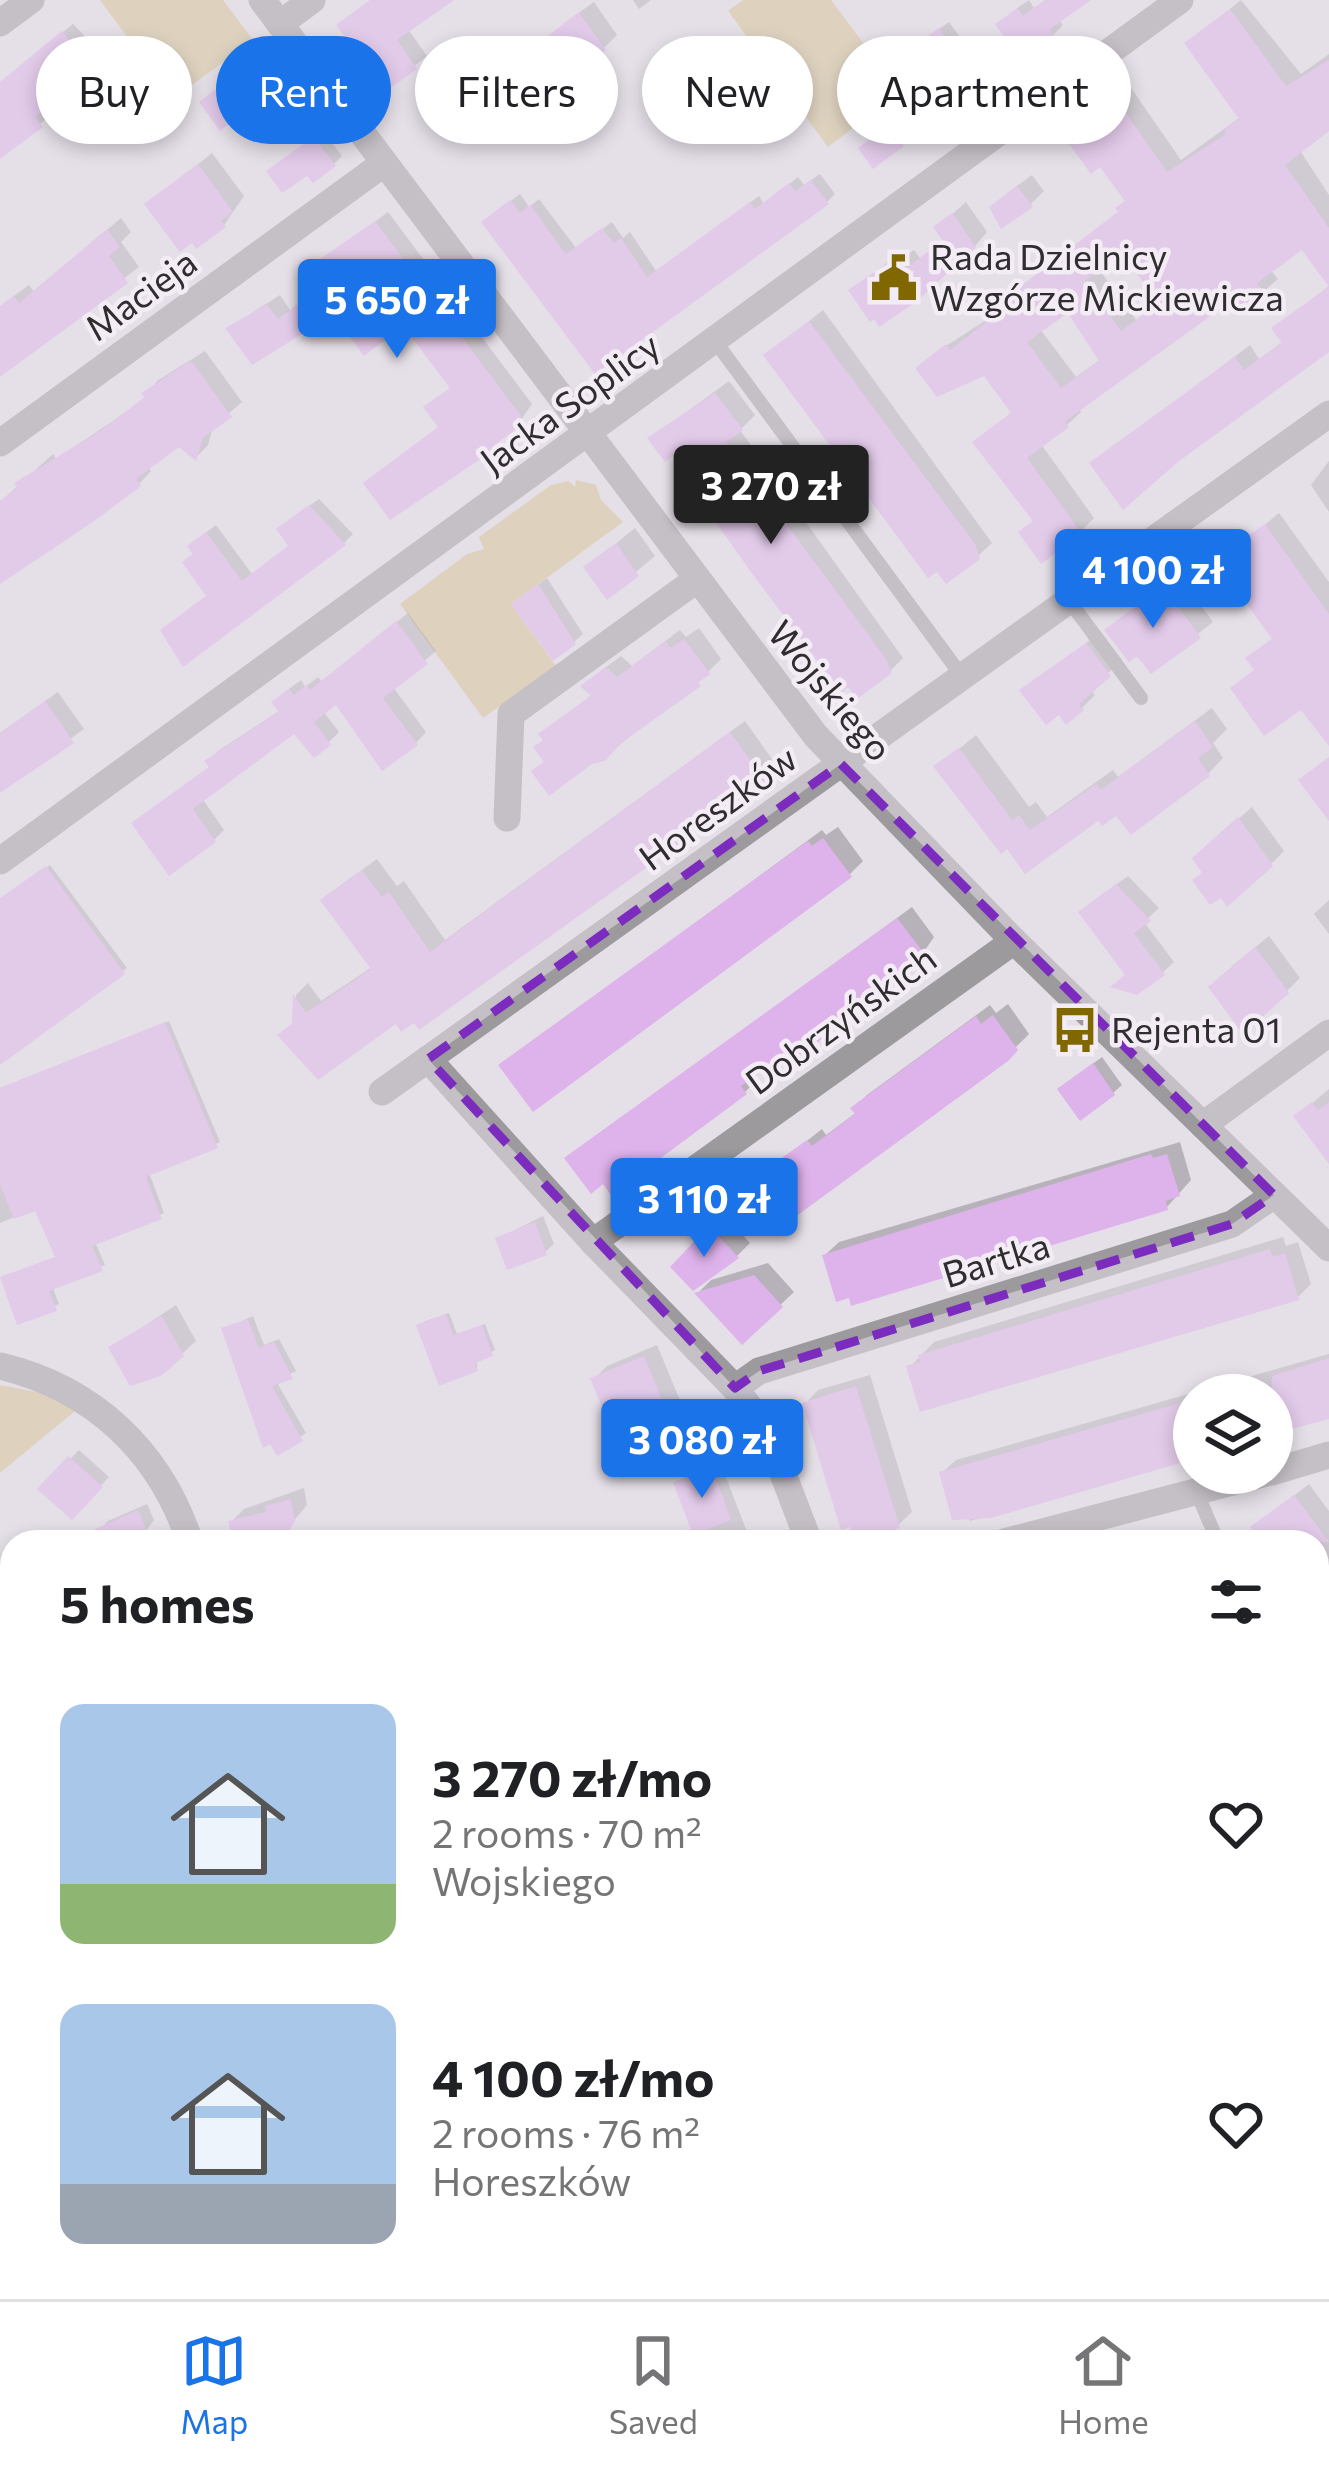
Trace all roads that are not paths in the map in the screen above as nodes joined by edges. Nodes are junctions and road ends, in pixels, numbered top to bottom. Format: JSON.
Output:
{"nodes":[{"id":1,"x":31,"y":0,"type":"edge"},
{"id":2,"x":262,"y":0,"type":"edge"},
{"id":3,"x":312,"y":0,"type":"edge"},
{"id":4,"x":1180,"y":0,"type":"edge"},
{"id":5,"x":0,"y":23,"type":"edge"},
{"id":6,"x":280,"y":24,"type":"junction"},
{"id":7,"x":382,"y":164,"type":"junction"},
{"id":8,"x":715,"y":341,"type":"junction"},
{"id":9,"x":1329,"y":414,"type":"edge"},
{"id":10,"x":588,"y":434,"type":"junction"},
{"id":11,"x":0,"y":443,"type":"edge"},
{"id":12,"x":696,"y":580,"type":"junction"},
{"id":13,"x":1070,"y":602,"type":"junction"},
{"id":14,"x":964,"y":679,"type":"junction"},
{"id":15,"x":1141,"y":698,"type":"dead end"},
{"id":16,"x":841,"y":764,"type":"junction"},
{"id":17,"x":507,"y":818,"type":"dead end"},
{"id":18,"x":0,"y":861,"type":"edge"},
{"id":19,"x":1014,"y":941,"type":"junction"},
{"id":20,"x":1329,"y":1034,"type":"edge"},
{"id":21,"x":428,"y":1059,"type":"junction"},
{"id":22,"x":382,"y":1092,"type":"dead end"},
{"id":23,"x":1203,"y":1125,"type":"junction"},
{"id":24,"x":1274,"y":1195,"type":"junction"},
{"id":25,"x":593,"y":1242,"type":"junction"},
{"id":26,"x":1329,"y":1248,"type":"edge"},
{"id":27,"x":0,"y":1366,"type":"edge"},
{"id":28,"x":735,"y":1388,"type":"junction"},
{"id":29,"x":1329,"y":1455,"type":"edge"},
{"id":30,"x":1293,"y":1465,"type":"edge"},
{"id":31,"x":1194,"y":1494,"type":"edge"},
{"id":32,"x":1198,"y":1494,"type":"edge"},
{"id":33,"x":185,"y":1530,"type":"edge"},
{"id":34,"x":804,"y":1530,"type":"edge"},
{"id":35,"x":1052,"y":1530,"type":"edge"},
{"id":36,"x":1213,"y":1530,"type":"edge"}],
"edges":[{"from":1,"to":5,"type":"street"},
{"from":2,"to":6,"type":"street","name":"Wojskiego"},
{"from":3,"to":6,"type":"street"},
{"from":4,"to":8,"type":"street","name":"Jacka Soplicy"},
{"from":6,"to":7,"type":"street","name":"Wojskiego"},
{"from":7,"to":10,"type":"street","name":"Wojskiego"},
{"from":7,"to":11,"type":"street","name":"Macieja"},
{"from":8,"to":10,"type":"street","name":"Jacka Soplicy"},
{"from":8,"to":14,"type":"lane"},
{"from":9,"to":13,"type":"street","name":"Horeszków"},
{"from":10,"to":12,"type":"street","name":"Wojskiego"},
{"from":10,"to":18,"type":"street","name":"Jacka Soplicy"},
{"from":12,"to":16,"type":"street","name":"Wojskiego"},
{"from":12,"to":17,"type":"street"},
{"from":13,"to":14,"type":"street","name":"Horeszków"},
{"from":13,"to":15,"type":"lane"},
{"from":14,"to":16,"type":"street","name":"Horeszków"},
{"from":16,"to":19,"type":"street","name":"Wojskiego"},
{"from":16,"to":21,"type":"street","name":"Horeszków"},
{"from":19,"to":23,"type":"street","name":"Wojskiego"},
{"from":19,"to":25,"type":"street","name":"Dobrzyńskich"},
{"from":20,"to":23,"type":"street"},
{"from":21,"to":22,"type":"street","name":"Horeszków"},
{"from":21,"to":25,"type":"street"},
{"from":23,"to":24,"type":"street","name":"Wojskiego"},
{"from":24,"to":26,"type":"street","name":"Wojskiego"},
{"from":24,"to":28,"type":"street","name":"Bartka"},
{"from":25,"to":28,"type":"street"},
{"from":27,"to":33,"type":"street"},
{"from":28,"to":34,"type":"street"},
{"from":29,"to":30,"type":"street"},
{"from":31,"to":35,"type":"street"},
{"from":32,"to":36,"type":"lane"}]}
